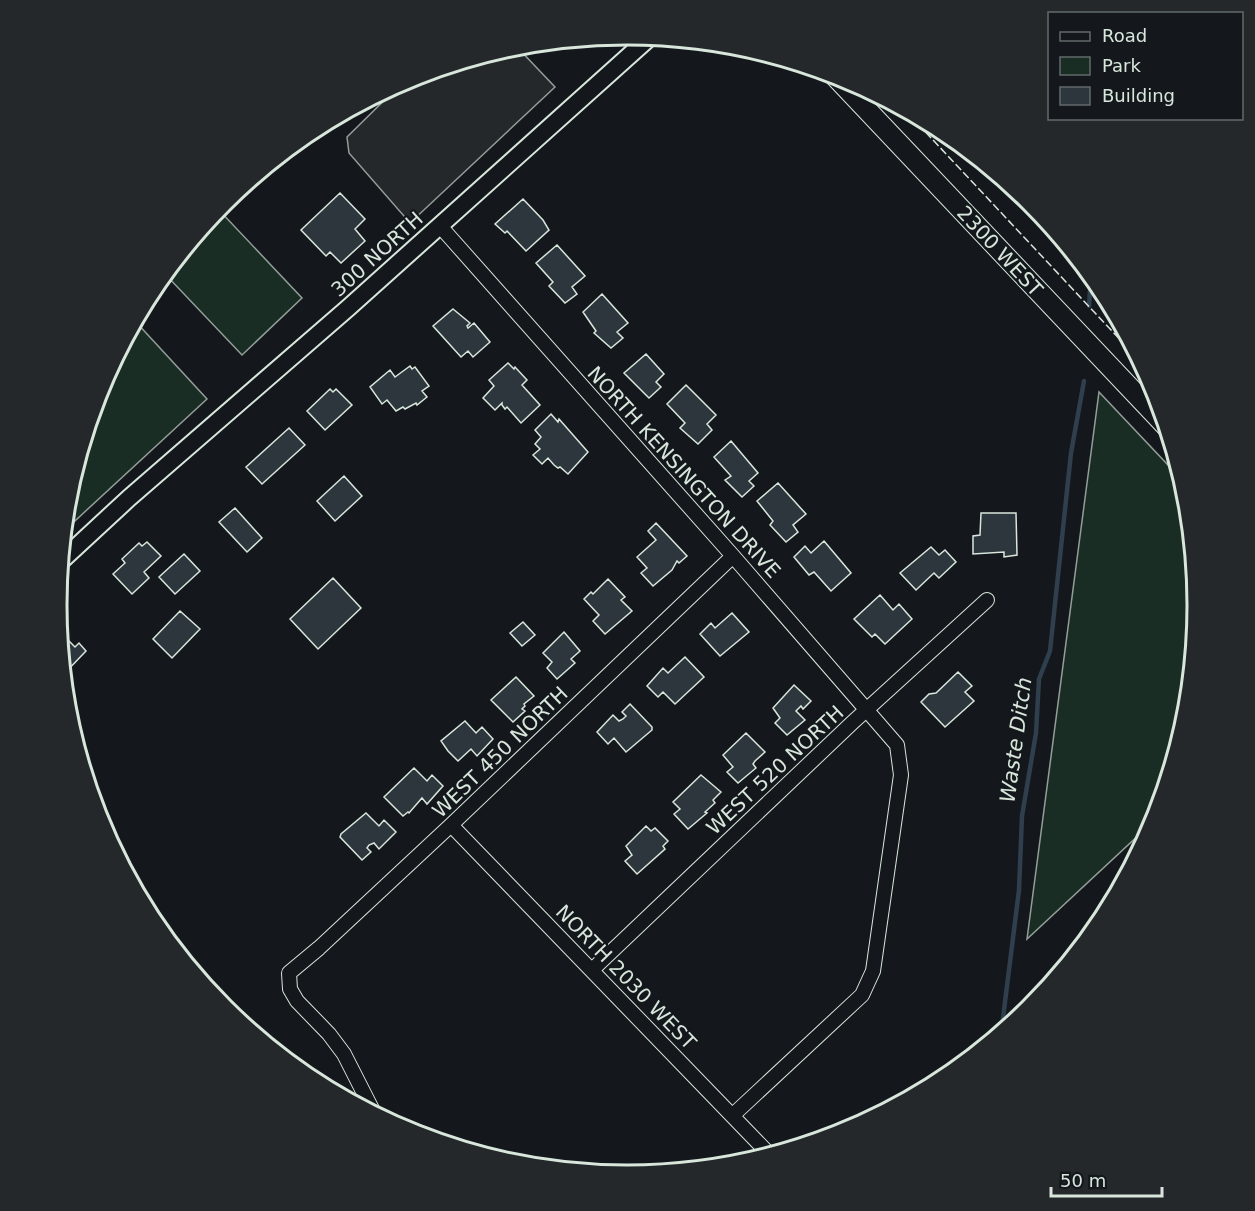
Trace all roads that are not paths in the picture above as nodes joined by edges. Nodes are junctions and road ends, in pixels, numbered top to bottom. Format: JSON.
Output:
{"nodes":[{"id":1,"x":641,"y":45,"type":"edge"},
{"id":2,"x":849,"y":91,"type":"edge"},
{"id":3,"x":440,"y":226,"type":"junction"},
{"id":4,"x":1153,"y":412,"type":"edge"},
{"id":5,"x":70,"y":553,"type":"edge"},
{"id":6,"x":734,"y":556,"type":"junction"},
{"id":7,"x":987,"y":600,"type":"dead end"},
{"id":8,"x":867,"y":710,"type":"junction"},
{"id":9,"x":452,"y":825,"type":"junction"},
{"id":10,"x":592,"y":970,"type":"junction"},
{"id":11,"x":368,"y":1102,"type":"edge"},
{"id":12,"x":733,"y":1115,"type":"junction"},
{"id":13,"x":764,"y":1149,"type":"edge"}],
"edges":[{"from":1,"to":3,"type":"street","name":"300 NORTH"},
{"from":2,"to":4,"type":"main road","name":"2300 WEST"},
{"from":3,"to":5,"type":"street","name":"300 NORTH"},
{"from":3,"to":6,"type":"street","name":"NORTH KENSINGTON DRIVE"},
{"from":6,"to":8,"type":"street","name":"NORTH KENSINGTON DRIVE"},
{"from":6,"to":9,"type":"street","name":"WEST 450 NORTH"},
{"from":7,"to":8,"type":"street","name":"WEST 520 NORTH"},
{"from":8,"to":10,"type":"street","name":"WEST 520 NORTH"},
{"from":8,"to":12,"type":"street","name":"NORTH KENSINGTON DRIVE"},
{"from":9,"to":10,"type":"street","name":"NORTH 2030 WEST"},
{"from":9,"to":11,"type":"street","name":"WEST 450 NORTH"},
{"from":10,"to":12,"type":"street","name":"NORTH 2030 WEST"},
{"from":12,"to":13,"type":"street","name":"NORTH 2030 WEST"}]}
